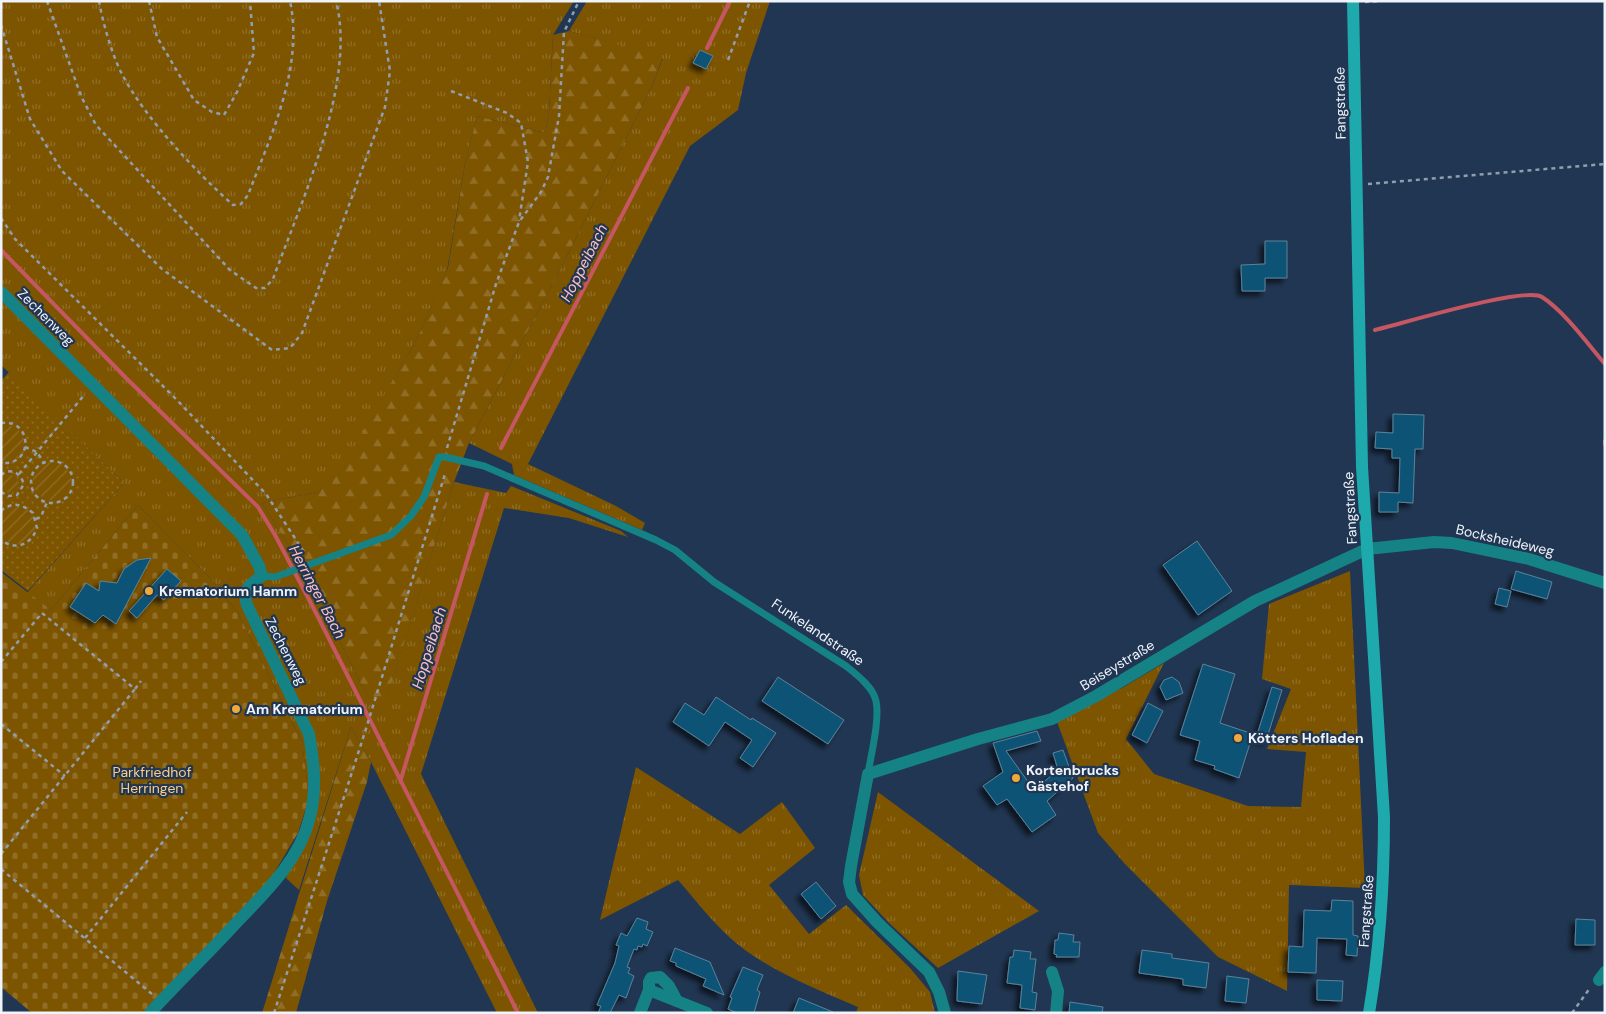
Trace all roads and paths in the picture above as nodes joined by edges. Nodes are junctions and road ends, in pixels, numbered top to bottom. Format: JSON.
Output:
{"nodes":[{"id":1,"x":47,"y":1,"type":"edge"},
{"id":2,"x":99,"y":1,"type":"edge"},
{"id":3,"x":149,"y":1,"type":"edge"},
{"id":4,"x":250,"y":1,"type":"edge"},
{"id":5,"x":290,"y":1,"type":"edge"},
{"id":6,"x":336,"y":1,"type":"edge"},
{"id":7,"x":380,"y":1,"type":"edge"},
{"id":8,"x":579,"y":1,"type":"edge"},
{"id":9,"x":750,"y":1,"type":"edge"},
{"id":10,"x":1353,"y":1,"type":"edge"},
{"id":11,"x":1,"y":25,"type":"edge"},
{"id":12,"x":728,"y":60,"type":"dead end"},
{"id":13,"x":451,"y":91,"type":"dead end"},
{"id":14,"x":1605,"y":164,"type":"edge"},
{"id":15,"x":1356,"y":185,"type":"junction"},
{"id":16,"x":1,"y":218,"type":"edge"},
{"id":17,"x":519,"y":222,"type":"junction"},
{"id":18,"x":1,"y":292,"type":"edge"},
{"id":19,"x":93,"y":385,"type":"junction"},
{"id":20,"x":1,"y":423,"type":"edge"},
{"id":21,"x":25,"y":447,"type":"junction"},
{"id":22,"x":38,"y":452,"type":"junction"},
{"id":23,"x":447,"y":457,"type":"junction"},
{"id":24,"x":44,"y":462,"type":"junction"},
{"id":25,"x":1,"y":463,"type":"edge"},
{"id":26,"x":8,"y":464,"type":"junction"},
{"id":27,"x":9,"y":471,"type":"junction"},
{"id":28,"x":19,"y":474,"type":"junction"},
{"id":29,"x":1,"y":476,"type":"edge"},
{"id":30,"x":31,"y":483,"type":"junction"},
{"id":31,"x":24,"y":484,"type":"junction"},
{"id":32,"x":2,"y":494,"type":"edge"},
{"id":33,"x":13,"y":497,"type":"junction"},
{"id":34,"x":47,"y":502,"type":"junction"},
{"id":35,"x":14,"y":504,"type":"junction"},
{"id":36,"x":1,"y":511,"type":"edge"},
{"id":37,"x":36,"y":519,"type":"junction"},
{"id":38,"x":1,"y":540,"type":"edge"},
{"id":39,"x":1367,"y":549,"type":"junction"},
{"id":40,"x":311,"y":565,"type":"junction"},
{"id":41,"x":262,"y":576,"type":"junction"},
{"id":42,"x":1605,"y":583,"type":"edge"},
{"id":43,"x":1,"y":662,"type":"edge"},
{"id":44,"x":141,"y":681,"type":"dead end"},
{"id":45,"x":135,"y":689,"type":"junction"},
{"id":46,"x":1,"y":724,"type":"edge"},
{"id":47,"x":868,"y":774,"type":"junction"},
{"id":48,"x":65,"y":776,"type":"junction"},
{"id":49,"x":188,"y":812,"type":"dead end"},
{"id":50,"x":1,"y":854,"type":"edge"},
{"id":51,"x":1,"y":869,"type":"edge"},
{"id":52,"x":85,"y":938,"type":"junction"},
{"id":53,"x":1052,"y":972,"type":"dead end"},
{"id":54,"x":1602,"y":976,"type":"edge"},
{"id":55,"x":161,"y":1002,"type":"junction"},
{"id":56,"x":150,"y":1013,"type":"edge"},
{"id":57,"x":274,"y":1013,"type":"edge"},
{"id":58,"x":640,"y":1013,"type":"edge"},
{"id":59,"x":707,"y":1013,"type":"edge"},
{"id":60,"x":945,"y":1013,"type":"edge"},
{"id":61,"x":1056,"y":1013,"type":"edge"},
{"id":62,"x":1370,"y":1013,"type":"edge"},
{"id":63,"x":1572,"y":1013,"type":"edge"}],
"edges":[{"from":1,"to":6,"type":"path"},
{"from":2,"to":5,"type":"path"},
{"from":3,"to":4,"type":"path"},
{"from":7,"to":11,"type":"path"},
{"from":8,"to":17,"type":"path"},
{"from":9,"to":12,"type":"path"},
{"from":10,"to":15,"type":"main road","name":"Fangstraße"},
{"from":13,"to":17,"type":"path"},
{"from":14,"to":15,"type":"path"},
{"from":15,"to":39,"type":"main road","name":"Fangstraße"},
{"from":16,"to":40,"type":"path"},
{"from":17,"to":23,"type":"path"},
{"from":18,"to":19,"type":"street","name":"Zechenweg"},
{"from":19,"to":22,"type":"path"},
{"from":19,"to":41,"type":"street","name":"Zechenweg"},
{"from":20,"to":21,"type":"path"},
{"from":21,"to":22,"type":"path"},
{"from":21,"to":26,"type":"path"},
{"from":22,"to":24,"type":"path"},
{"from":22,"to":28,"type":"path"},
{"from":23,"to":40,"type":"lane"},
{"from":23,"to":47,"type":"lane","name":"Funkelandstraße"},
{"from":23,"to":57,"type":"path"},
{"from":24,"to":30,"type":"path"},
{"from":24,"to":34,"type":"path"},
{"from":25,"to":26,"type":"path"},
{"from":26,"to":27,"type":"path"},
{"from":27,"to":28,"type":"path"},
{"from":27,"to":29,"type":"path"},
{"from":28,"to":31,"type":"path"},
{"from":30,"to":31,"type":"path"},
{"from":30,"to":34,"type":"path"},
{"from":31,"to":33,"type":"path"},
{"from":32,"to":33,"type":"path"},
{"from":33,"to":35,"type":"path"},
{"from":34,"to":37,"type":"path"},
{"from":35,"to":36,"type":"path"},
{"from":35,"to":37,"type":"path"},
{"from":37,"to":38,"type":"path"},
{"from":39,"to":42,"type":"street","name":"Bocksheideweg"},
{"from":39,"to":47,"type":"street","name":"Beiseystraße"},
{"from":39,"to":62,"type":"main road","name":"Fangstraße"},
{"from":40,"to":41,"type":"lane"},
{"from":41,"to":55,"type":"street","name":"Zechenweg"},
{"from":43,"to":45,"type":"path"},
{"from":44,"to":45,"type":"path"},
{"from":45,"to":48,"type":"path"},
{"from":46,"to":48,"type":"path"},
{"from":47,"to":60,"type":"street","name":"Funkelandstraße"},
{"from":48,"to":50,"type":"path"},
{"from":49,"to":52,"type":"path"},
{"from":51,"to":52,"type":"path"},
{"from":52,"to":55,"type":"path"},
{"from":53,"to":61,"type":"street"},
{"from":54,"to":63,"type":"path"},
{"from":55,"to":56,"type":"street","name":"Zechenweg"},
{"from":58,"to":59,"type":"street"}]}
